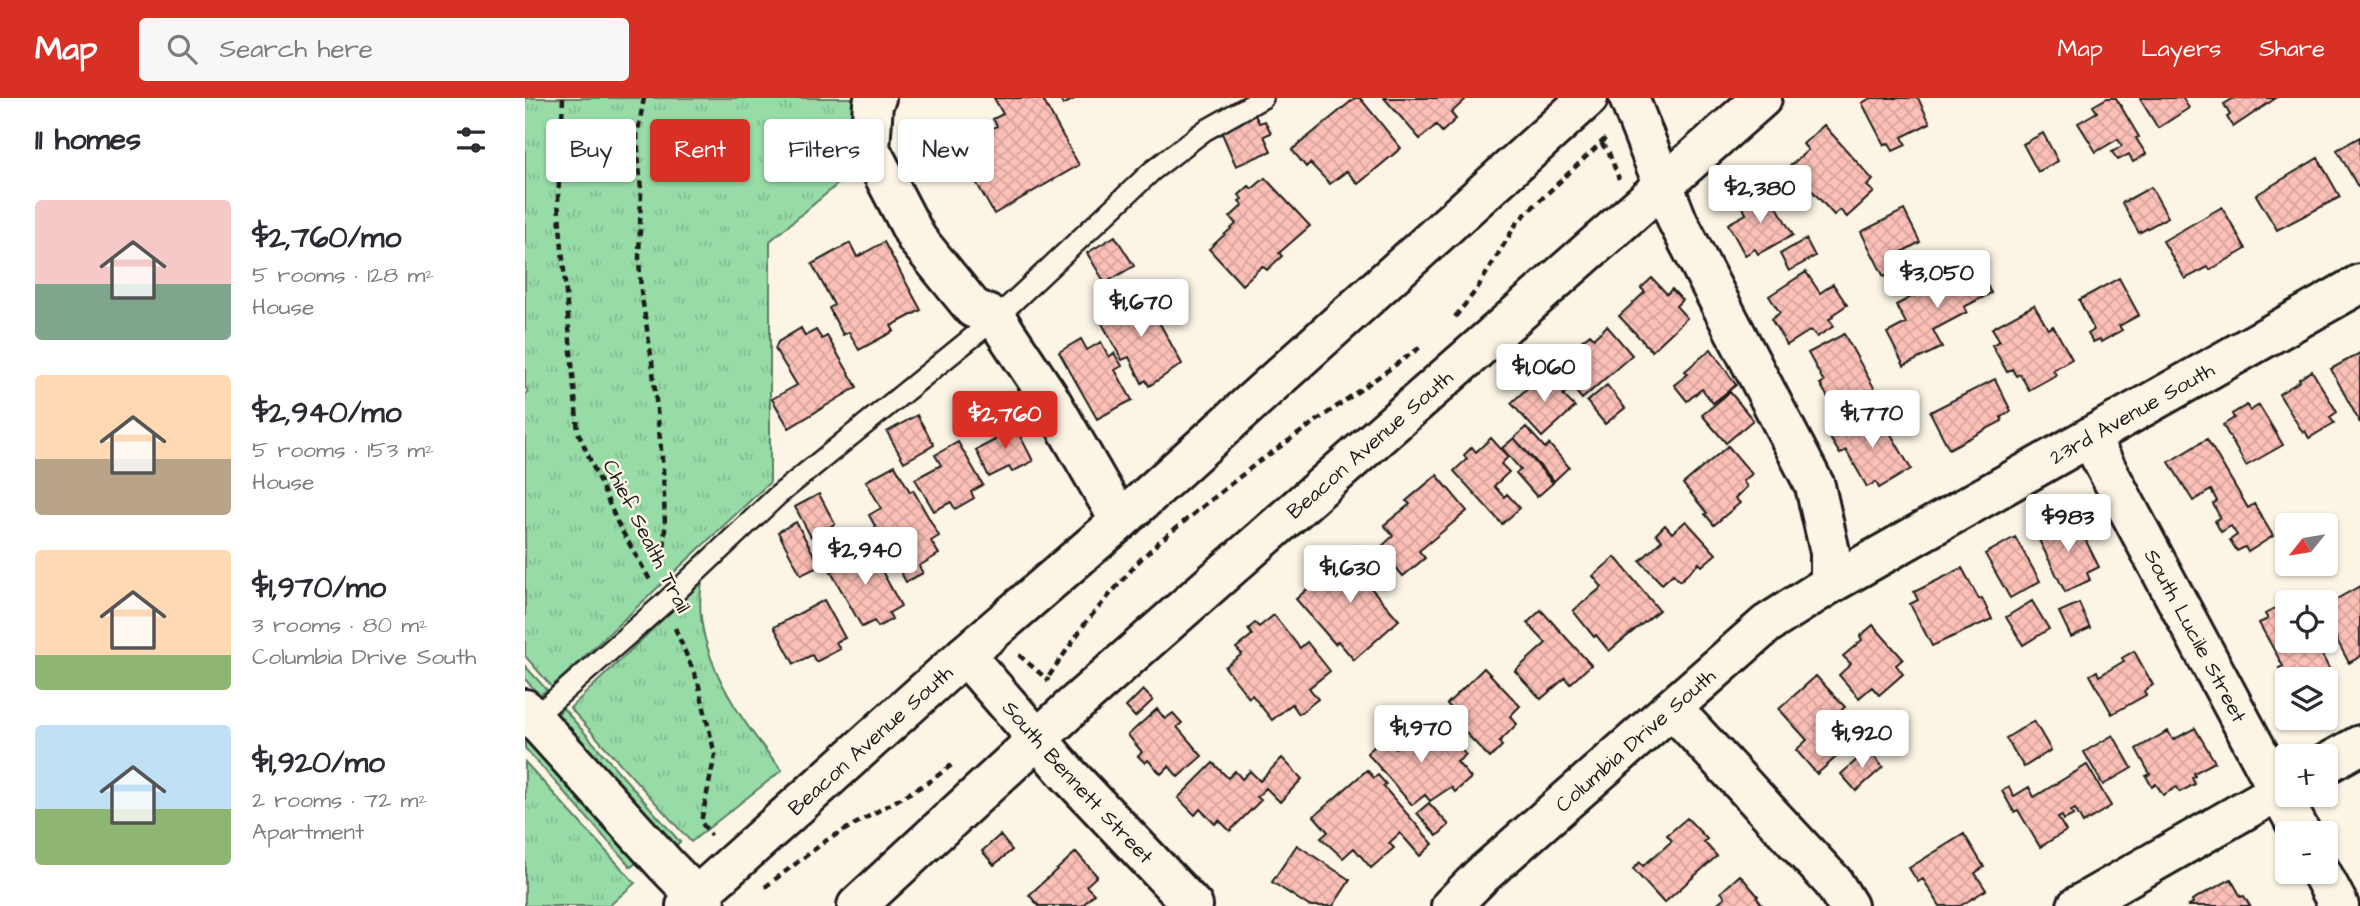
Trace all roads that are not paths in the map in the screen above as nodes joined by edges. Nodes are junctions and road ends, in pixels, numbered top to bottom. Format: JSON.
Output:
{"nodes":[{"id":1,"x":876,"y":98,"type":"edge"},
{"id":2,"x":1263,"y":98,"type":"edge"},
{"id":3,"x":1588,"y":98,"type":"edge"},
{"id":4,"x":1629,"y":98,"type":"edge"},
{"id":5,"x":1762,"y":98,"type":"edge"},
{"id":6,"x":1663,"y":183,"type":"junction"},
{"id":7,"x":2360,"y":284,"type":"edge"},
{"id":8,"x":996,"y":317,"type":"junction"},
{"id":9,"x":2090,"y":438,"type":"junction"},
{"id":10,"x":1120,"y":521,"type":"junction"},
{"id":11,"x":1830,"y":584,"type":"junction"},
{"id":12,"x":965,"y":655,"type":"junction"},
{"id":13,"x":1673,"y":709,"type":"junction"},
{"id":14,"x":528,"y":718,"type":"edge"},
{"id":15,"x":1037,"y":740,"type":"junction"},
{"id":16,"x":2360,"y":745,"type":"edge"},
{"id":17,"x":2338,"y":757,"type":"edge"},
{"id":18,"x":2275,"y":774,"type":"edge"},
{"id":19,"x":2275,"y":794,"type":"edge"},
{"id":20,"x":2327,"y":884,"type":"edge"},
{"id":21,"x":697,"y":903,"type":"edge"},
{"id":22,"x":857,"y":906,"type":"edge"},
{"id":23,"x":1193,"y":906,"type":"edge"},
{"id":24,"x":1451,"y":906,"type":"edge"},
{"id":25,"x":1848,"y":906,"type":"edge"},
{"id":26,"x":2077,"y":906,"type":"edge"},
{"id":27,"x":2339,"y":906,"type":"edge"}],
"edges":[{"from":1,"to":8,"type":"street"},
{"from":2,"to":8,"type":"lane"},
{"from":3,"to":10,"type":"street","name":"Beacon Avenue South"},
{"from":4,"to":6,"type":"street"},
{"from":5,"to":6,"type":"street","name":"Beacon Avenue South"},
{"from":6,"to":11,"type":"street"},
{"from":6,"to":15,"type":"street","name":"Beacon Avenue South"},
{"from":7,"to":9,"type":"street","name":"23rd Avenue South"},
{"from":8,"to":10,"type":"street"},
{"from":8,"to":14,"type":"lane"},
{"from":9,"to":11,"type":"street","name":"23rd Avenue South"},
{"from":9,"to":18,"type":"street","name":"South Lucile Street"},
{"from":10,"to":12,"type":"street","name":"Beacon Avenue South"},
{"from":11,"to":13,"type":"street","name":"Columbia Drive South"},
{"from":12,"to":15,"type":"street","name":"South Bennett Street"},
{"from":12,"to":21,"type":"street","name":"Beacon Avenue South"},
{"from":13,"to":24,"type":"street","name":"Columbia Drive South"},
{"from":13,"to":25,"type":"street"},
{"from":14,"to":21,"type":"street"},
{"from":15,"to":22,"type":"street","name":"Beacon Avenue South"},
{"from":15,"to":23,"type":"street","name":"South Bennett Street"},
{"from":16,"to":17,"type":"street"},
{"from":19,"to":26,"type":"street"},
{"from":20,"to":27,"type":"street"}]}
